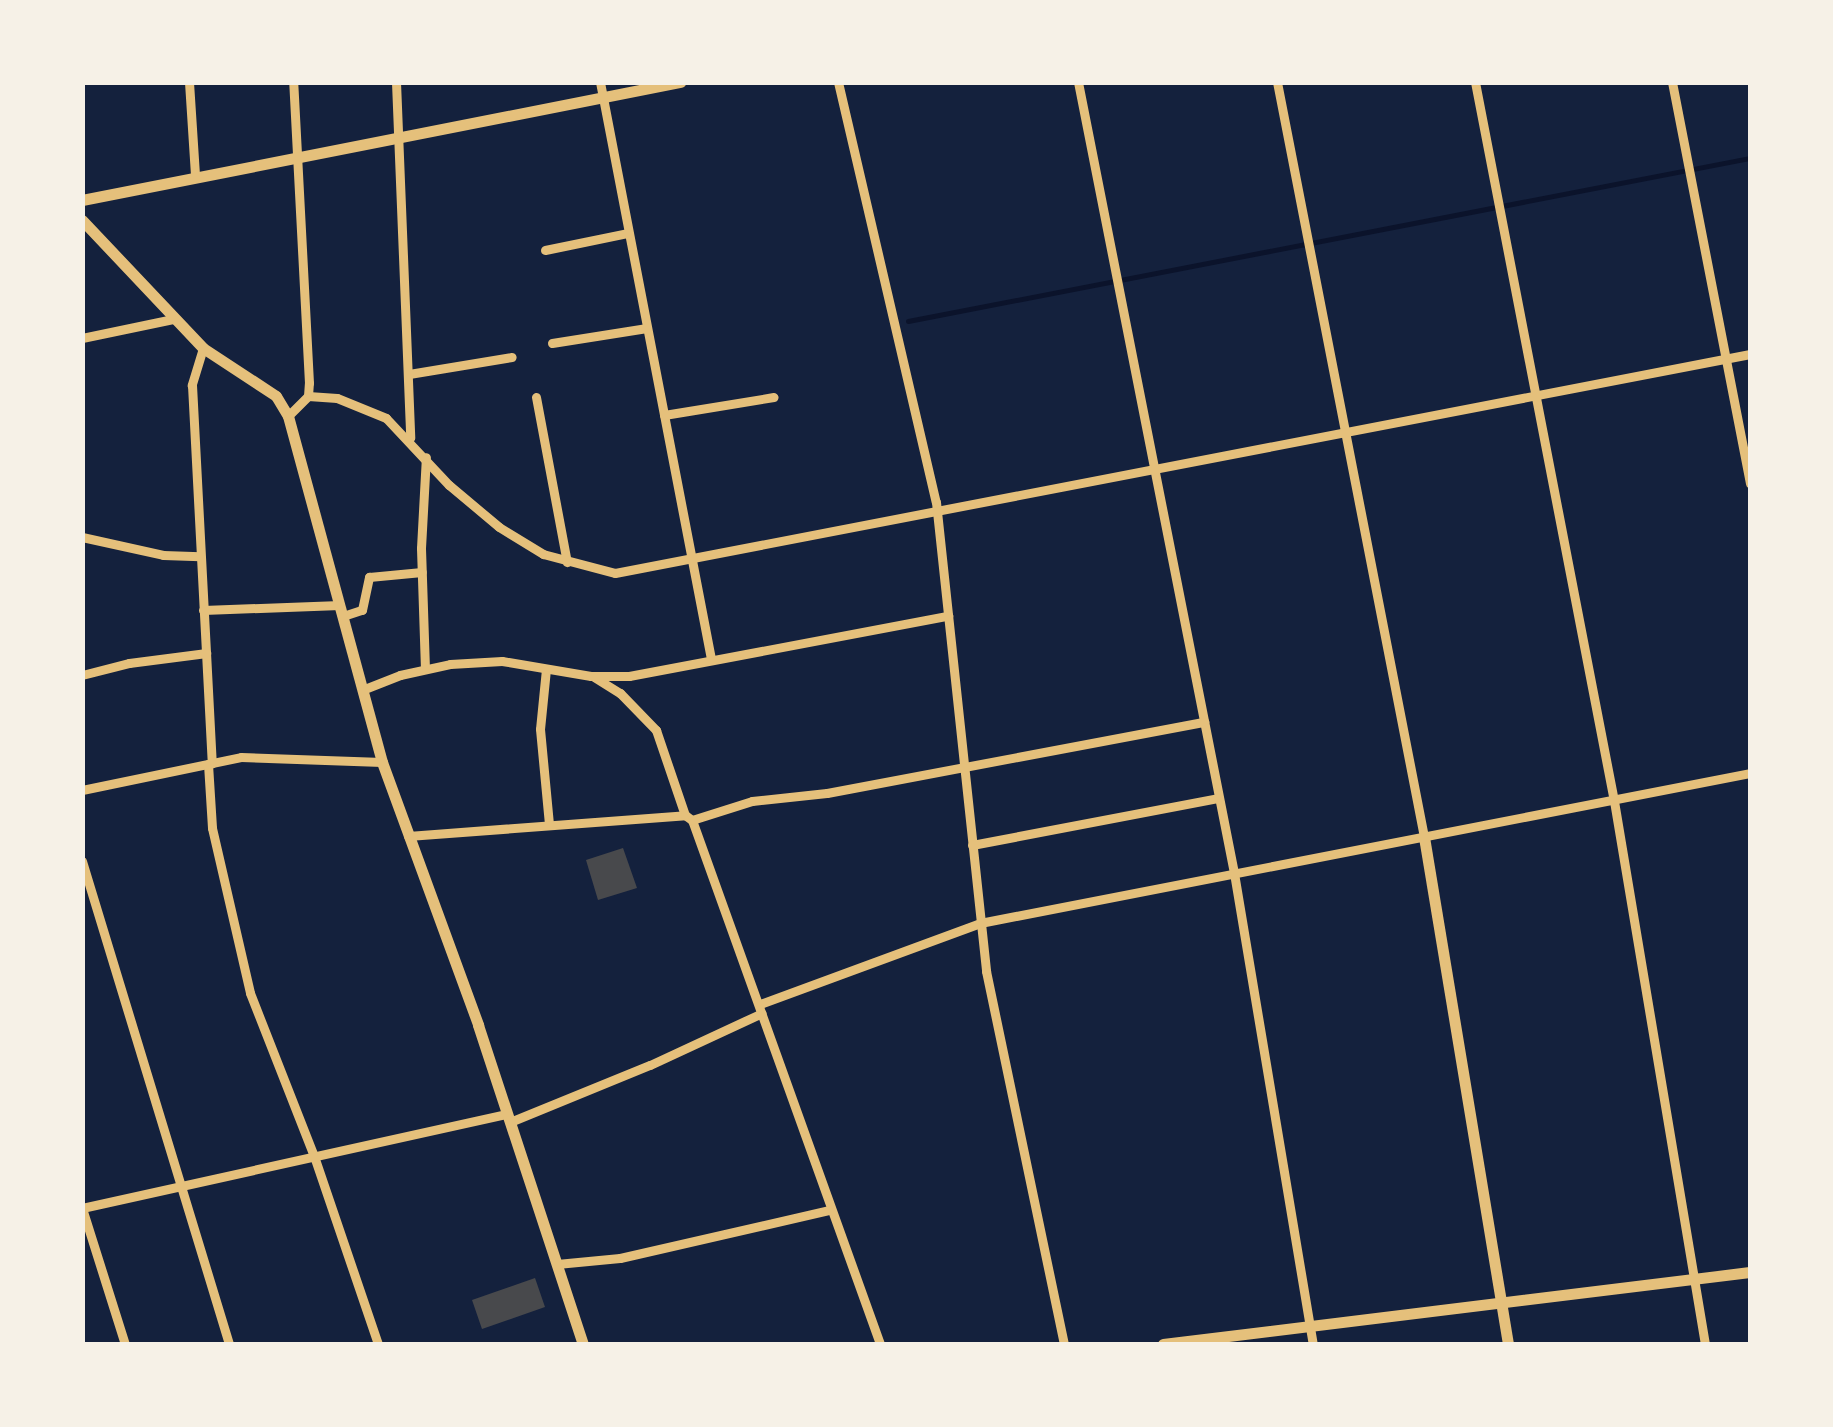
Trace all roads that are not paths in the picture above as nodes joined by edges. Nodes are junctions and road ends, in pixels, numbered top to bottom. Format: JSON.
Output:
{"nodes":[{"id":1,"x":189,"y":82,"type":"edge"},
{"id":2,"x":293,"y":82,"type":"edge"},
{"id":3,"x":396,"y":82,"type":"edge"},
{"id":4,"x":600,"y":82,"type":"edge"},
{"id":5,"x":680,"y":82,"type":"edge"},
{"id":6,"x":838,"y":82,"type":"edge"},
{"id":7,"x":1078,"y":82,"type":"edge"},
{"id":8,"x":1277,"y":82,"type":"edge"},
{"id":9,"x":1475,"y":82,"type":"edge"},
{"id":10,"x":1672,"y":82,"type":"edge"},
{"id":11,"x":602,"y":97,"type":"junction"},
{"id":12,"x":397,"y":138,"type":"junction"},
{"id":13,"x":294,"y":157,"type":"junction"},
{"id":14,"x":196,"y":176,"type":"junction"},
{"id":15,"x":82,"y":200,"type":"edge"},
{"id":16,"x":82,"y":220,"type":"edge"},
{"id":17,"x":628,"y":233,"type":"junction"},
{"id":18,"x":545,"y":250,"type":"dead end"},
{"id":19,"x":174,"y":318,"type":"junction"},
{"id":20,"x":647,"y":328,"type":"junction"},
{"id":21,"x":82,"y":338,"type":"edge"},
{"id":22,"x":552,"y":343,"type":"dead end"},
{"id":23,"x":203,"y":348,"type":"junction"},
{"id":24,"x":1750,"y":354,"type":"edge"},
{"id":25,"x":512,"y":356,"type":"dead end"},
{"id":26,"x":1726,"y":359,"type":"junction"},
{"id":27,"x":410,"y":374,"type":"junction"},
{"id":28,"x":308,"y":396,"type":"junction"},
{"id":29,"x":1536,"y":396,"type":"junction"},
{"id":30,"x":536,"y":397,"type":"dead end"},
{"id":31,"x":774,"y":397,"type":"dead end"},
{"id":32,"x":664,"y":415,"type":"junction"},
{"id":33,"x":288,"y":416,"type":"junction"},
{"id":34,"x":1344,"y":433,"type":"junction"},
{"id":35,"x":410,"y":438,"type":"junction"},
{"id":36,"x":426,"y":458,"type":"junction"},
{"id":37,"x":1154,"y":471,"type":"junction"},
{"id":38,"x":1750,"y":484,"type":"edge"},
{"id":39,"x":938,"y":512,"type":"junction"},
{"id":40,"x":82,"y":537,"type":"edge"},
{"id":41,"x":200,"y":556,"type":"junction"},
{"id":42,"x":692,"y":560,"type":"junction"},
{"id":43,"x":567,"y":562,"type":"junction"},
{"id":44,"x":422,"y":572,"type":"junction"},
{"id":45,"x":203,"y":610,"type":"junction"},
{"id":46,"x":341,"y":610,"type":"junction"},
{"id":47,"x":948,"y":616,"type":"junction"},
{"id":48,"x":206,"y":653,"type":"junction"},
{"id":49,"x":712,"y":659,"type":"junction"},
{"id":50,"x":425,"y":669,"type":"junction"},
{"id":51,"x":546,"y":669,"type":"junction"},
{"id":52,"x":82,"y":675,"type":"edge"},
{"id":53,"x":591,"y":676,"type":"junction"},
{"id":54,"x":362,"y":690,"type":"junction"},
{"id":55,"x":1204,"y":722,"type":"junction"},
{"id":56,"x":382,"y":762,"type":"junction"},
{"id":57,"x":210,"y":764,"type":"junction"},
{"id":58,"x":964,"y":768,"type":"junction"},
{"id":59,"x":1750,"y":773,"type":"edge"},
{"id":60,"x":82,"y":790,"type":"edge"},
{"id":61,"x":1218,"y":798,"type":"junction"},
{"id":62,"x":1614,"y":800,"type":"junction"},
{"id":63,"x":688,"y":818,"type":"junction"},
{"id":64,"x":548,"y":825,"type":"junction"},
{"id":65,"x":408,"y":836,"type":"junction"},
{"id":66,"x":1424,"y":837,"type":"junction"},
{"id":67,"x":972,"y":844,"type":"junction"},
{"id":68,"x":82,"y":861,"type":"edge"},
{"id":69,"x":1234,"y":874,"type":"junction"},
{"id":70,"x":980,"y":924,"type":"junction"},
{"id":71,"x":761,"y":1008,"type":"junction"},
{"id":72,"x":509,"y":1118,"type":"junction"},
{"id":73,"x":315,"y":1159,"type":"junction"},
{"id":74,"x":179,"y":1187,"type":"junction"},
{"id":75,"x":82,"y":1208,"type":"edge"},
{"id":76,"x":829,"y":1210,"type":"junction"},
{"id":77,"x":556,"y":1264,"type":"junction"},
{"id":78,"x":1750,"y":1272,"type":"edge"},
{"id":79,"x":1697,"y":1278,"type":"junction"},
{"id":80,"x":1503,"y":1302,"type":"junction"},
{"id":81,"x":1310,"y":1325,"type":"junction"},
{"id":82,"x":124,"y":1344,"type":"edge"},
{"id":83,"x":229,"y":1344,"type":"edge"},
{"id":84,"x":378,"y":1344,"type":"edge"},
{"id":85,"x":584,"y":1344,"type":"edge"},
{"id":86,"x":880,"y":1344,"type":"edge"},
{"id":87,"x":1064,"y":1344,"type":"edge"},
{"id":88,"x":1163,"y":1344,"type":"edge"},
{"id":89,"x":1313,"y":1344,"type":"edge"},
{"id":90,"x":1508,"y":1344,"type":"edge"},
{"id":91,"x":1705,"y":1344,"type":"edge"}],
"edges":[{"from":1,"to":14,"type":"street"},
{"from":2,"to":13,"type":"street"},
{"from":3,"to":12,"type":"street"},
{"from":4,"to":11,"type":"street"},
{"from":5,"to":11,"type":"street"},
{"from":6,"to":39,"type":"street"},
{"from":7,"to":37,"type":"street"},
{"from":8,"to":34,"type":"street"},
{"from":9,"to":29,"type":"street"},
{"from":10,"to":26,"type":"street"},
{"from":11,"to":12,"type":"street"},
{"from":11,"to":17,"type":"street"},
{"from":12,"to":13,"type":"street"},
{"from":12,"to":27,"type":"street"},
{"from":13,"to":14,"type":"street"},
{"from":13,"to":28,"type":"street"},
{"from":14,"to":15,"type":"street"},
{"from":16,"to":19,"type":"street"},
{"from":17,"to":18,"type":"street"},
{"from":17,"to":20,"type":"street"},
{"from":19,"to":21,"type":"street"},
{"from":19,"to":23,"type":"street"},
{"from":20,"to":22,"type":"street"},
{"from":20,"to":32,"type":"street"},
{"from":23,"to":33,"type":"street"},
{"from":23,"to":41,"type":"street"},
{"from":24,"to":26,"type":"street"},
{"from":25,"to":27,"type":"street"},
{"from":26,"to":29,"type":"street"},
{"from":26,"to":38,"type":"street"},
{"from":27,"to":35,"type":"street"},
{"from":28,"to":33,"type":"street"},
{"from":28,"to":35,"type":"street"},
{"from":29,"to":34,"type":"street"},
{"from":29,"to":62,"type":"street"},
{"from":30,"to":43,"type":"street"},
{"from":31,"to":32,"type":"street"},
{"from":32,"to":42,"type":"street"},
{"from":33,"to":46,"type":"street"},
{"from":34,"to":37,"type":"street"},
{"from":34,"to":66,"type":"street"},
{"from":35,"to":36,"type":"street"},
{"from":36,"to":43,"type":"street"},
{"from":36,"to":44,"type":"street"},
{"from":37,"to":39,"type":"street"},
{"from":37,"to":55,"type":"street"},
{"from":39,"to":42,"type":"street"},
{"from":39,"to":47,"type":"street"},
{"from":40,"to":41,"type":"street"},
{"from":41,"to":45,"type":"street"},
{"from":42,"to":43,"type":"street"},
{"from":42,"to":49,"type":"street"},
{"from":44,"to":46,"type":"street"},
{"from":44,"to":50,"type":"street"},
{"from":45,"to":46,"type":"street"},
{"from":45,"to":48,"type":"street"},
{"from":46,"to":54,"type":"street"},
{"from":47,"to":49,"type":"street"},
{"from":47,"to":58,"type":"street"},
{"from":48,"to":52,"type":"street"},
{"from":48,"to":57,"type":"street"},
{"from":49,"to":53,"type":"street"},
{"from":50,"to":51,"type":"street"},
{"from":50,"to":54,"type":"street"},
{"from":51,"to":53,"type":"street"},
{"from":51,"to":64,"type":"street"},
{"from":53,"to":63,"type":"street"},
{"from":54,"to":56,"type":"street"},
{"from":55,"to":58,"type":"street"},
{"from":55,"to":61,"type":"street"},
{"from":56,"to":57,"type":"street"},
{"from":56,"to":65,"type":"street"},
{"from":57,"to":60,"type":"street"},
{"from":57,"to":73,"type":"street"},
{"from":58,"to":63,"type":"street"},
{"from":58,"to":67,"type":"street"},
{"from":59,"to":62,"type":"street"},
{"from":61,"to":67,"type":"street"},
{"from":61,"to":69,"type":"street"},
{"from":62,"to":66,"type":"street"},
{"from":62,"to":79,"type":"street"},
{"from":63,"to":64,"type":"street"},
{"from":63,"to":71,"type":"street"},
{"from":64,"to":65,"type":"street"},
{"from":65,"to":72,"type":"street"},
{"from":66,"to":69,"type":"street"},
{"from":66,"to":80,"type":"street"},
{"from":67,"to":70,"type":"street"},
{"from":68,"to":74,"type":"street"},
{"from":69,"to":70,"type":"street"},
{"from":69,"to":81,"type":"street"},
{"from":70,"to":71,"type":"street"},
{"from":70,"to":87,"type":"street"},
{"from":71,"to":72,"type":"street"},
{"from":71,"to":76,"type":"street"},
{"from":72,"to":73,"type":"street"},
{"from":72,"to":77,"type":"street"},
{"from":73,"to":74,"type":"street"},
{"from":73,"to":84,"type":"street"},
{"from":74,"to":75,"type":"street"},
{"from":74,"to":83,"type":"street"},
{"from":75,"to":82,"type":"street"},
{"from":76,"to":77,"type":"street"},
{"from":76,"to":86,"type":"street"},
{"from":77,"to":85,"type":"street"},
{"from":78,"to":79,"type":"street"},
{"from":79,"to":80,"type":"street"},
{"from":79,"to":91,"type":"street"},
{"from":80,"to":81,"type":"street"},
{"from":80,"to":90,"type":"street"},
{"from":81,"to":88,"type":"street"},
{"from":81,"to":89,"type":"street"}]}
